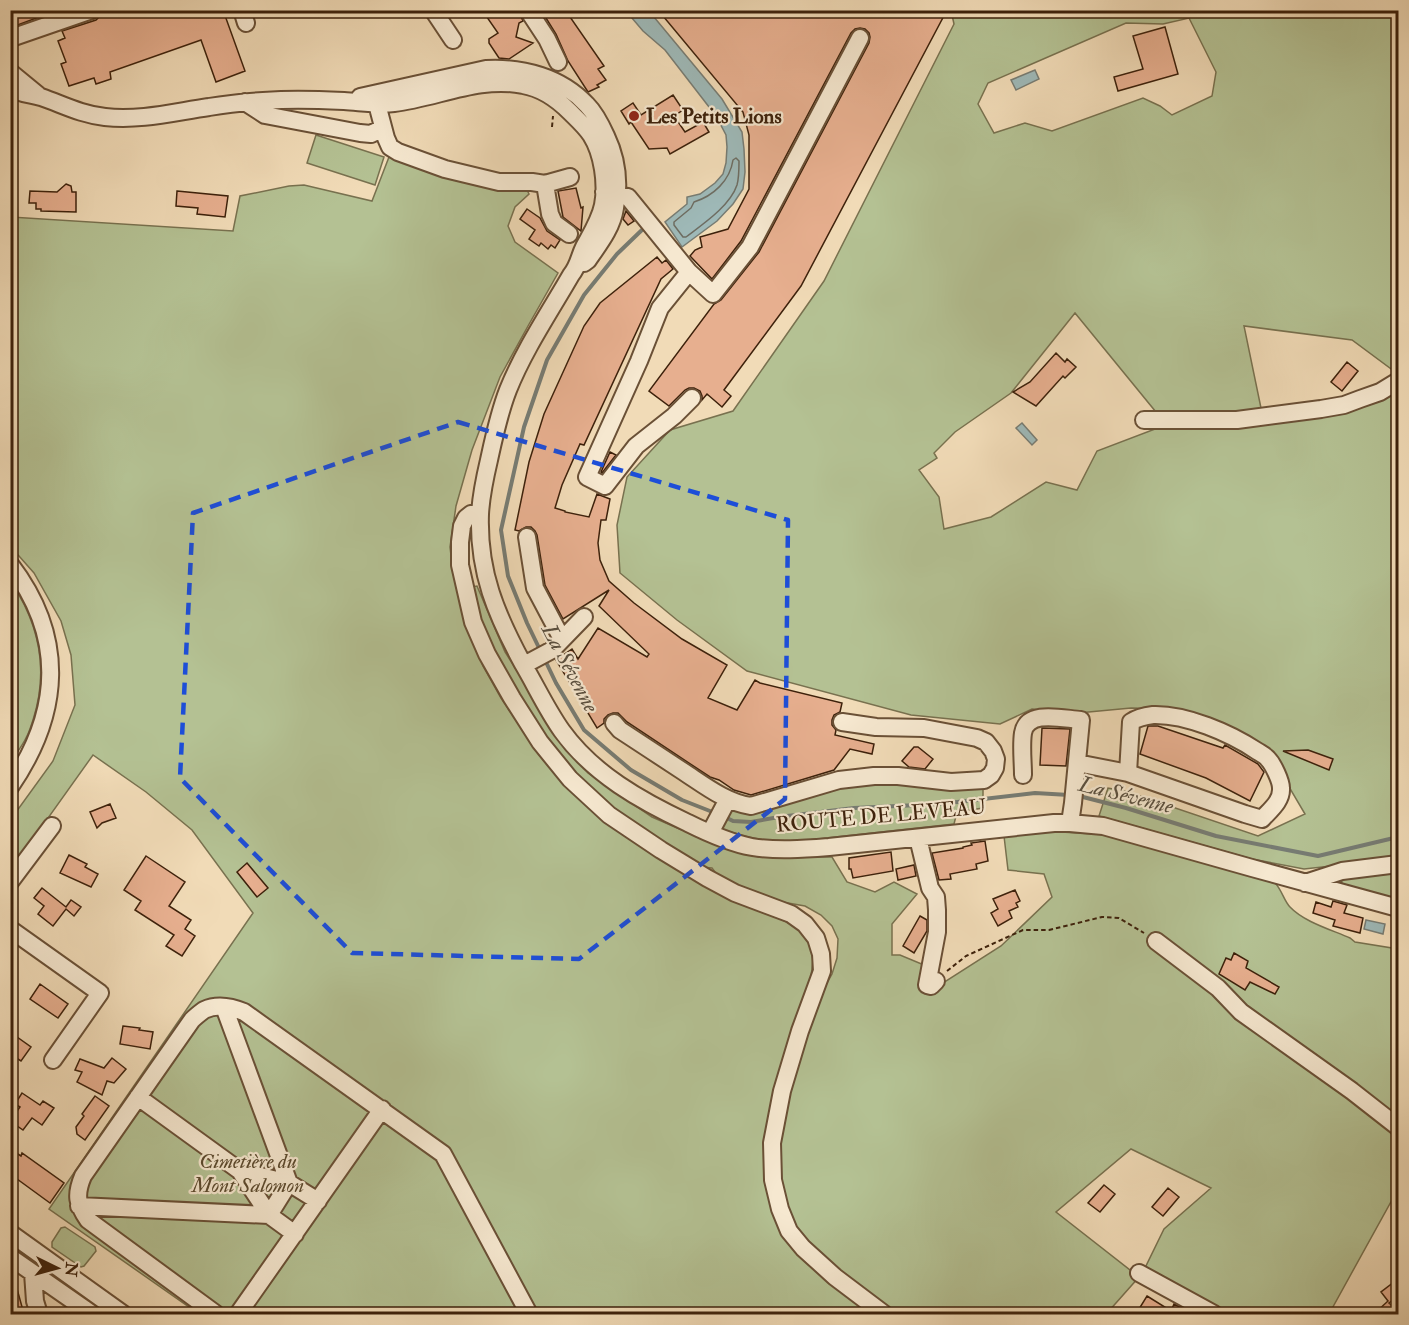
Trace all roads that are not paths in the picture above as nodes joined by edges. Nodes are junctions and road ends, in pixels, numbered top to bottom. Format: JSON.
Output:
{"nodes":[{"id":1,"x":92,"y":10,"type":"edge"},
{"id":2,"x":434,"y":10,"type":"edge"},
{"id":3,"x":528,"y":10,"type":"edge"},
{"id":4,"x":10,"y":35,"type":"edge"},
{"id":5,"x":860,"y":38,"type":"dead end"},
{"id":6,"x":453,"y":40,"type":"dead end"},
{"id":7,"x":558,"y":62,"type":"dead end"},
{"id":8,"x":10,"y":72,"type":"edge"},
{"id":9,"x":10,"y":88,"type":"edge"},
{"id":10,"x":40,"y":97,"type":"junction"},
{"id":11,"x":345,"y":101,"type":"junction"},
{"id":12,"x":245,"y":102,"type":"junction"},
{"id":13,"x":377,"y":104,"type":"junction"},
{"id":14,"x":383,"y":128,"type":"junction"},
{"id":15,"x":570,"y":177,"type":"dead end"},
{"id":16,"x":545,"y":184,"type":"junction"},
{"id":17,"x":610,"y":193,"type":"junction"},
{"id":18,"x":569,"y":234,"type":"dead end"},
{"id":19,"x":688,"y":273,"type":"junction"},
{"id":20,"x":1398,"y":381,"type":"edge"},
{"id":21,"x":692,"y":398,"type":"dead end"},
{"id":22,"x":1144,"y":420,"type":"dead end"},
{"id":23,"x":480,"y":513,"type":"junction"},
{"id":24,"x":527,"y":537,"type":"dead end"},
{"id":25,"x":10,"y":564,"type":"edge"},
{"id":26,"x":584,"y":617,"type":"dead end"},
{"id":27,"x":557,"y":645,"type":"junction"},
{"id":28,"x":530,"y":661,"type":"junction"},
{"id":29,"x":842,"y":722,"type":"dead end"},
{"id":30,"x":614,"y":723,"type":"dead end"},
{"id":31,"x":1077,"y":763,"type":"junction"},
{"id":32,"x":1128,"y":772,"type":"junction"},
{"id":33,"x":1023,"y":776,"type":"dead end"},
{"id":34,"x":10,"y":787,"type":"edge"},
{"id":35,"x":725,"y":804,"type":"junction"},
{"id":36,"x":1070,"y":823,"type":"junction"},
{"id":37,"x":52,"y":826,"type":"dead end"},
{"id":38,"x":712,"y":829,"type":"junction"},
{"id":39,"x":918,"y":838,"type":"junction"},
{"id":40,"x":1398,"y":864,"type":"edge"},
{"id":41,"x":10,"y":882,"type":"edge"},
{"id":42,"x":1305,"y":883,"type":"junction"},
{"id":43,"x":1398,"y":908,"type":"edge"},
{"id":44,"x":10,"y":929,"type":"edge"},
{"id":45,"x":1156,"y":941,"type":"road end"},
{"id":46,"x":936,"y":981,"type":"road end"},
{"id":47,"x":224,"y":1007,"type":"junction"},
{"id":48,"x":53,"y":1060,"type":"dead end"},
{"id":49,"x":138,"y":1096,"type":"junction"},
{"id":50,"x":382,"y":1109,"type":"junction"},
{"id":51,"x":1398,"y":1127,"type":"edge"},
{"id":52,"x":240,"y":1171,"type":"junction"},
{"id":53,"x":290,"y":1183,"type":"junction"},
{"id":54,"x":318,"y":1201,"type":"junction"},
{"id":55,"x":79,"y":1206,"type":"junction"},
{"id":56,"x":269,"y":1215,"type":"junction"},
{"id":57,"x":10,"y":1233,"type":"edge"},
{"id":58,"x":295,"y":1234,"type":"junction"},
{"id":59,"x":10,"y":1257,"type":"edge"},
{"id":60,"x":33,"y":1273,"type":"junction"},
{"id":61,"x":1139,"y":1273,"type":"dead end"},
{"id":62,"x":39,"y":1314,"type":"edge"},
{"id":63,"x":92,"y":1314,"type":"edge"},
{"id":64,"x":123,"y":1314,"type":"edge"},
{"id":65,"x":216,"y":1314,"type":"edge"},
{"id":66,"x":238,"y":1314,"type":"edge"},
{"id":67,"x":529,"y":1314,"type":"edge"},
{"id":68,"x":884,"y":1314,"type":"edge"},
{"id":69,"x":1214,"y":1314,"type":"edge"}],
"edges":[{"from":1,"to":4,"type":"street"},
{"from":2,"to":6,"type":"street"},
{"from":3,"to":7,"type":"street"},
{"from":5,"to":19,"type":"street"},
{"from":8,"to":10,"type":"street"},
{"from":9,"to":10,"type":"street"},
{"from":10,"to":12,"type":"street"},
{"from":11,"to":12,"type":"street"},
{"from":11,"to":13,"type":"street"},
{"from":11,"to":17,"type":"street"},
{"from":12,"to":14,"type":"street"},
{"from":13,"to":14,"type":"street"},
{"from":13,"to":17,"type":"street"},
{"from":14,"to":16,"type":"street"},
{"from":15,"to":16,"type":"street"},
{"from":16,"to":18,"type":"street"},
{"from":17,"to":19,"type":"street"},
{"from":17,"to":23,"type":"street","name":"ROUTE DE LEVEAU"},
{"from":19,"to":21,"type":"street"},
{"from":20,"to":22,"type":"street"},
{"from":23,"to":28,"type":"street","name":"ROUTE DE LEVEAU"},
{"from":23,"to":68,"type":"street"},
{"from":24,"to":27,"type":"street"},
{"from":25,"to":34,"type":"street"},
{"from":26,"to":27,"type":"street"},
{"from":27,"to":28,"type":"street"},
{"from":28,"to":38,"type":"street","name":"ROUTE DE LEVEAU"},
{"from":29,"to":35,"type":"street"},
{"from":30,"to":35,"type":"street"},
{"from":31,"to":32,"type":"street"},
{"from":31,"to":33,"type":"street"},
{"from":31,"to":36,"type":"street"},
{"from":32,"to":32,"type":"street"},
{"from":35,"to":38,"type":"street"},
{"from":36,"to":39,"type":"street","name":"ROUTE DE LEVEAU"},
{"from":36,"to":42,"type":"street","name":"ROUTE DE LEVEAU"},
{"from":37,"to":41,"type":"street"},
{"from":38,"to":39,"type":"street","name":"ROUTE DE LEVEAU"},
{"from":39,"to":46,"type":"street"},
{"from":40,"to":42,"type":"street"},
{"from":42,"to":43,"type":"street","name":"ROUTE DE LEVEAU"},
{"from":44,"to":48,"type":"street"},
{"from":45,"to":51,"type":"street"},
{"from":47,"to":49,"type":"street"},
{"from":47,"to":50,"type":"street"},
{"from":47,"to":53,"type":"street"},
{"from":49,"to":52,"type":"street"},
{"from":49,"to":55,"type":"street"},
{"from":50,"to":54,"type":"street"},
{"from":50,"to":67,"type":"street"},
{"from":52,"to":53,"type":"street"},
{"from":52,"to":56,"type":"street"},
{"from":53,"to":54,"type":"street"},
{"from":53,"to":56,"type":"street"},
{"from":54,"to":58,"type":"street"},
{"from":55,"to":56,"type":"street"},
{"from":55,"to":65,"type":"street"},
{"from":56,"to":58,"type":"street"},
{"from":57,"to":64,"type":"street"},
{"from":58,"to":66,"type":"street"},
{"from":59,"to":60,"type":"street"},
{"from":60,"to":62,"type":"street"},
{"from":60,"to":63,"type":"street"},
{"from":61,"to":69,"type":"street"}]}
